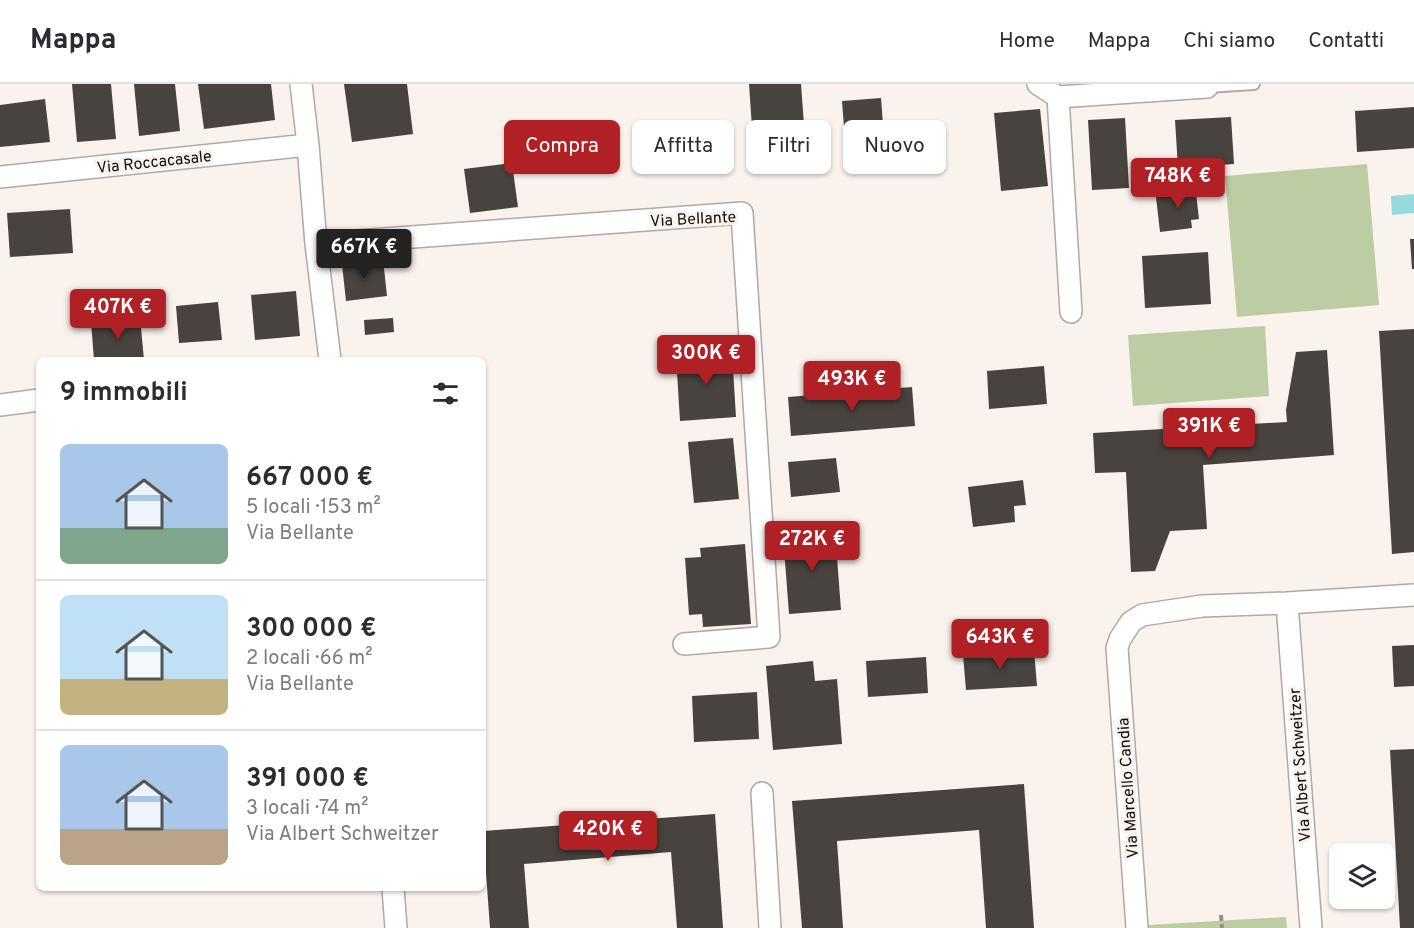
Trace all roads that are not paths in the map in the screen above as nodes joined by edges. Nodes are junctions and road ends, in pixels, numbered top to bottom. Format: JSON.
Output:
{"nodes":[{"id":1,"x":301,"y":84,"type":"edge"},
{"id":2,"x":1038,"y":84,"type":"edge"},
{"id":3,"x":1254,"y":84,"type":"edge"},
{"id":4,"x":1207,"y":85,"type":"edge"},
{"id":5,"x":1058,"y":97,"type":"junction"},
{"id":6,"x":308,"y":145,"type":"junction"},
{"id":7,"x":0,"y":177,"type":"edge"},
{"id":8,"x":315,"y":244,"type":"junction"},
{"id":9,"x":1071,"y":312,"type":"dead end"},
{"id":10,"x":330,"y":357,"type":"edge"},
{"id":11,"x":36,"y":400,"type":"edge"},
{"id":12,"x":0,"y":405,"type":"edge"},
{"id":13,"x":1414,"y":595,"type":"edge"},
{"id":14,"x":1287,"y":603,"type":"junction"},
{"id":15,"x":684,"y":644,"type":"dead end"},
{"id":16,"x":762,"y":793,"type":"dead end"},
{"id":17,"x":393,"y":891,"type":"edge"},
{"id":18,"x":396,"y":928,"type":"edge"},
{"id":19,"x":770,"y":928,"type":"edge"},
{"id":20,"x":1137,"y":928,"type":"edge"},
{"id":21,"x":1311,"y":928,"type":"edge"}],
"edges":[{"from":1,"to":6,"type":"street"},
{"from":2,"to":5,"type":"street"},
{"from":3,"to":4,"type":"lane"},
{"from":4,"to":5,"type":"street"},
{"from":5,"to":9,"type":"street"},
{"from":6,"to":7,"type":"street","name":"Via Roccacasale"},
{"from":6,"to":8,"type":"street"},
{"from":8,"to":10,"type":"street"},
{"from":8,"to":15,"type":"street","name":"Via Bellante"},
{"from":11,"to":12,"type":"street"},
{"from":13,"to":14,"type":"street"},
{"from":14,"to":20,"type":"street","name":"Via Marcello Candia"},
{"from":14,"to":21,"type":"street","name":"Via Albert Schweitzer"},
{"from":16,"to":19,"type":"street"},
{"from":17,"to":18,"type":"street"}]}
